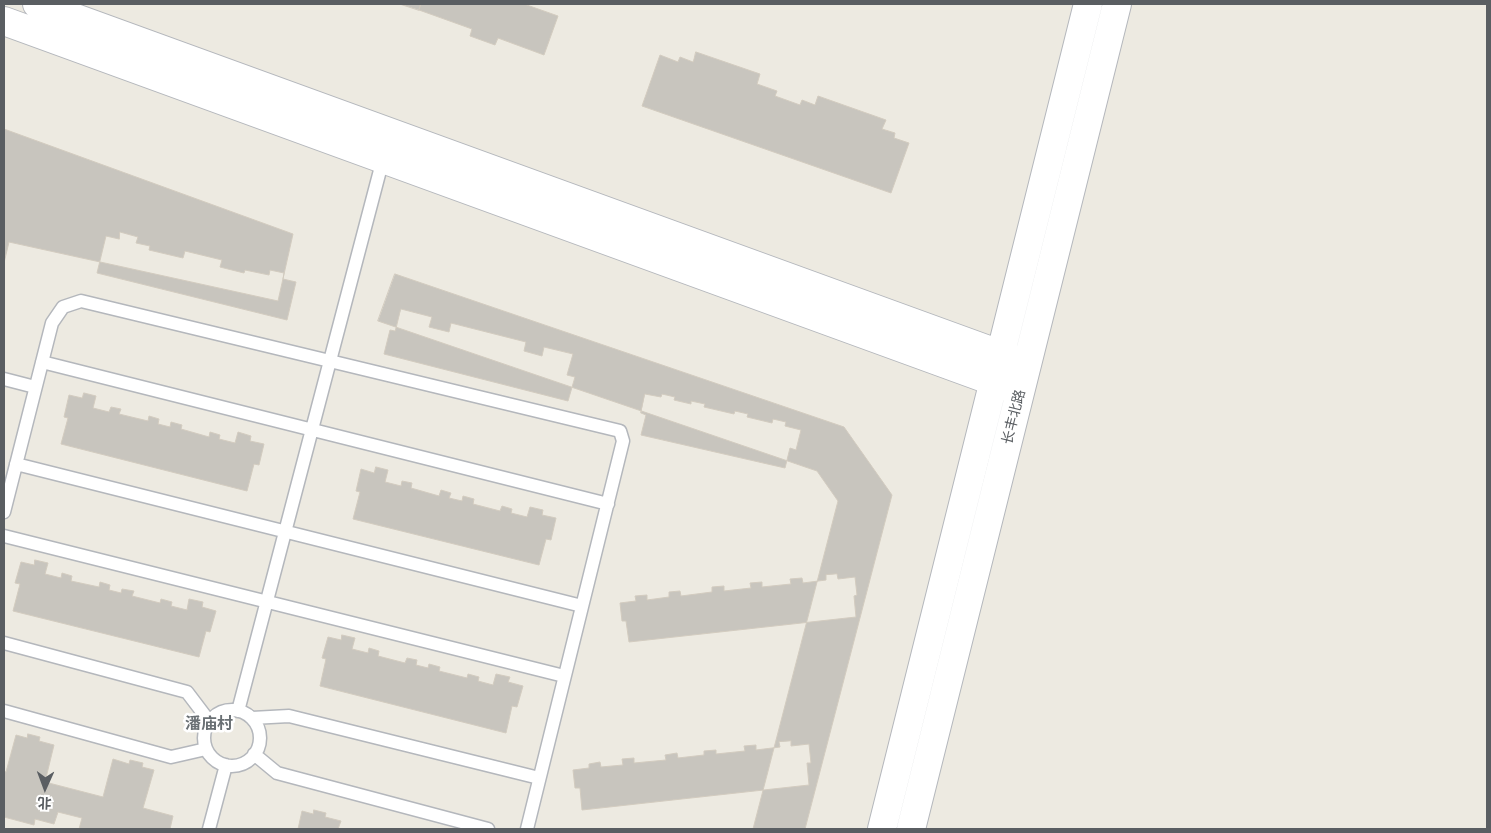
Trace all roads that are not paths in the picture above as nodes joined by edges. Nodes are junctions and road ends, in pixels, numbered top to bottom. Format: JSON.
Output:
{"nodes":[{"id":1,"x":37,"y":4,"type":"edge"},
{"id":2,"x":1088,"y":4,"type":"edge"},
{"id":3,"x":1117,"y":4,"type":"edge"},
{"id":4,"x":4,"y":21,"type":"edge"},
{"id":5,"x":383,"y":159,"type":"junction"},
{"id":6,"x":1000,"y":354,"type":"junction"},
{"id":7,"x":330,"y":361,"type":"junction"},
{"id":8,"x":42,"y":362,"type":"junction"},
{"id":9,"x":1027,"y":364,"type":"junction"},
{"id":10,"x":4,"y":379,"type":"edge"},
{"id":11,"x":994,"y":381,"type":"junction"},
{"id":12,"x":35,"y":387,"type":"junction"},
{"id":13,"x":1020,"y":391,"type":"junction"},
{"id":14,"x":312,"y":430,"type":"junction"},
{"id":15,"x":16,"y":464,"type":"junction"},
{"id":16,"x":608,"y":504,"type":"junction"},
{"id":17,"x":4,"y":512,"type":"edge"},
{"id":18,"x":286,"y":531,"type":"junction"},
{"id":19,"x":4,"y":536,"type":"edge"},
{"id":20,"x":267,"y":602,"type":"junction"},
{"id":21,"x":582,"y":606,"type":"junction"},
{"id":22,"x":4,"y":643,"type":"edge"},
{"id":23,"x":564,"y":676,"type":"junction"},
{"id":24,"x":4,"y":711,"type":"edge"},
{"id":25,"x":238,"y":711,"type":"junction"},
{"id":26,"x":252,"y":718,"type":"junction"},
{"id":27,"x":209,"y":721,"type":"junction"},
{"id":28,"x":206,"y":749,"type":"junction"},
{"id":29,"x":254,"y":754,"type":"junction"},
{"id":30,"x":226,"y":765,"type":"junction"},
{"id":31,"x":539,"y":778,"type":"junction"},
{"id":32,"x":209,"y":829,"type":"edge"},
{"id":33,"x":488,"y":829,"type":"edge"},
{"id":34,"x":527,"y":829,"type":"edge"},
{"id":35,"x":882,"y":829,"type":"edge"},
{"id":36,"x":911,"y":829,"type":"edge"}],
"edges":[{"from":1,"to":6,"type":"street"},
{"from":2,"to":6,"type":"street","name":"长丰北路"},
{"from":3,"to":9,"type":"street","name":"长丰北路"},
{"from":4,"to":5,"type":"street"},
{"from":5,"to":7,"type":"lane"},
{"from":5,"to":11,"type":"street"},
{"from":6,"to":9,"type":"street"},
{"from":6,"to":11,"type":"street","name":"长丰北路"},
{"from":7,"to":8,"type":"lane"},
{"from":7,"to":14,"type":"lane"},
{"from":7,"to":16,"type":"lane"},
{"from":8,"to":12,"type":"lane"},
{"from":8,"to":14,"type":"lane"},
{"from":9,"to":13,"type":"street","name":"长丰北路"},
{"from":10,"to":12,"type":"lane"},
{"from":11,"to":13,"type":"street"},
{"from":11,"to":35,"type":"street","name":"长丰北路"},
{"from":12,"to":15,"type":"lane"},
{"from":13,"to":36,"type":"street","name":"长丰北路"},
{"from":14,"to":16,"type":"lane"},
{"from":14,"to":18,"type":"lane"},
{"from":15,"to":17,"type":"lane"},
{"from":15,"to":18,"type":"lane"},
{"from":16,"to":21,"type":"lane"},
{"from":18,"to":20,"type":"lane"},
{"from":18,"to":21,"type":"lane"},
{"from":19,"to":20,"type":"lane"},
{"from":20,"to":23,"type":"lane"},
{"from":20,"to":25,"type":"lane"},
{"from":21,"to":23,"type":"lane"},
{"from":22,"to":27,"type":"lane"},
{"from":23,"to":31,"type":"lane"},
{"from":24,"to":28,"type":"lane"},
{"from":25,"to":26,"type":"lane"},
{"from":25,"to":27,"type":"lane"},
{"from":26,"to":29,"type":"lane"},
{"from":26,"to":31,"type":"lane"},
{"from":27,"to":28,"type":"lane"},
{"from":28,"to":30,"type":"lane"},
{"from":29,"to":30,"type":"lane"},
{"from":29,"to":33,"type":"lane"},
{"from":30,"to":32,"type":"lane"},
{"from":31,"to":34,"type":"lane"}]}
